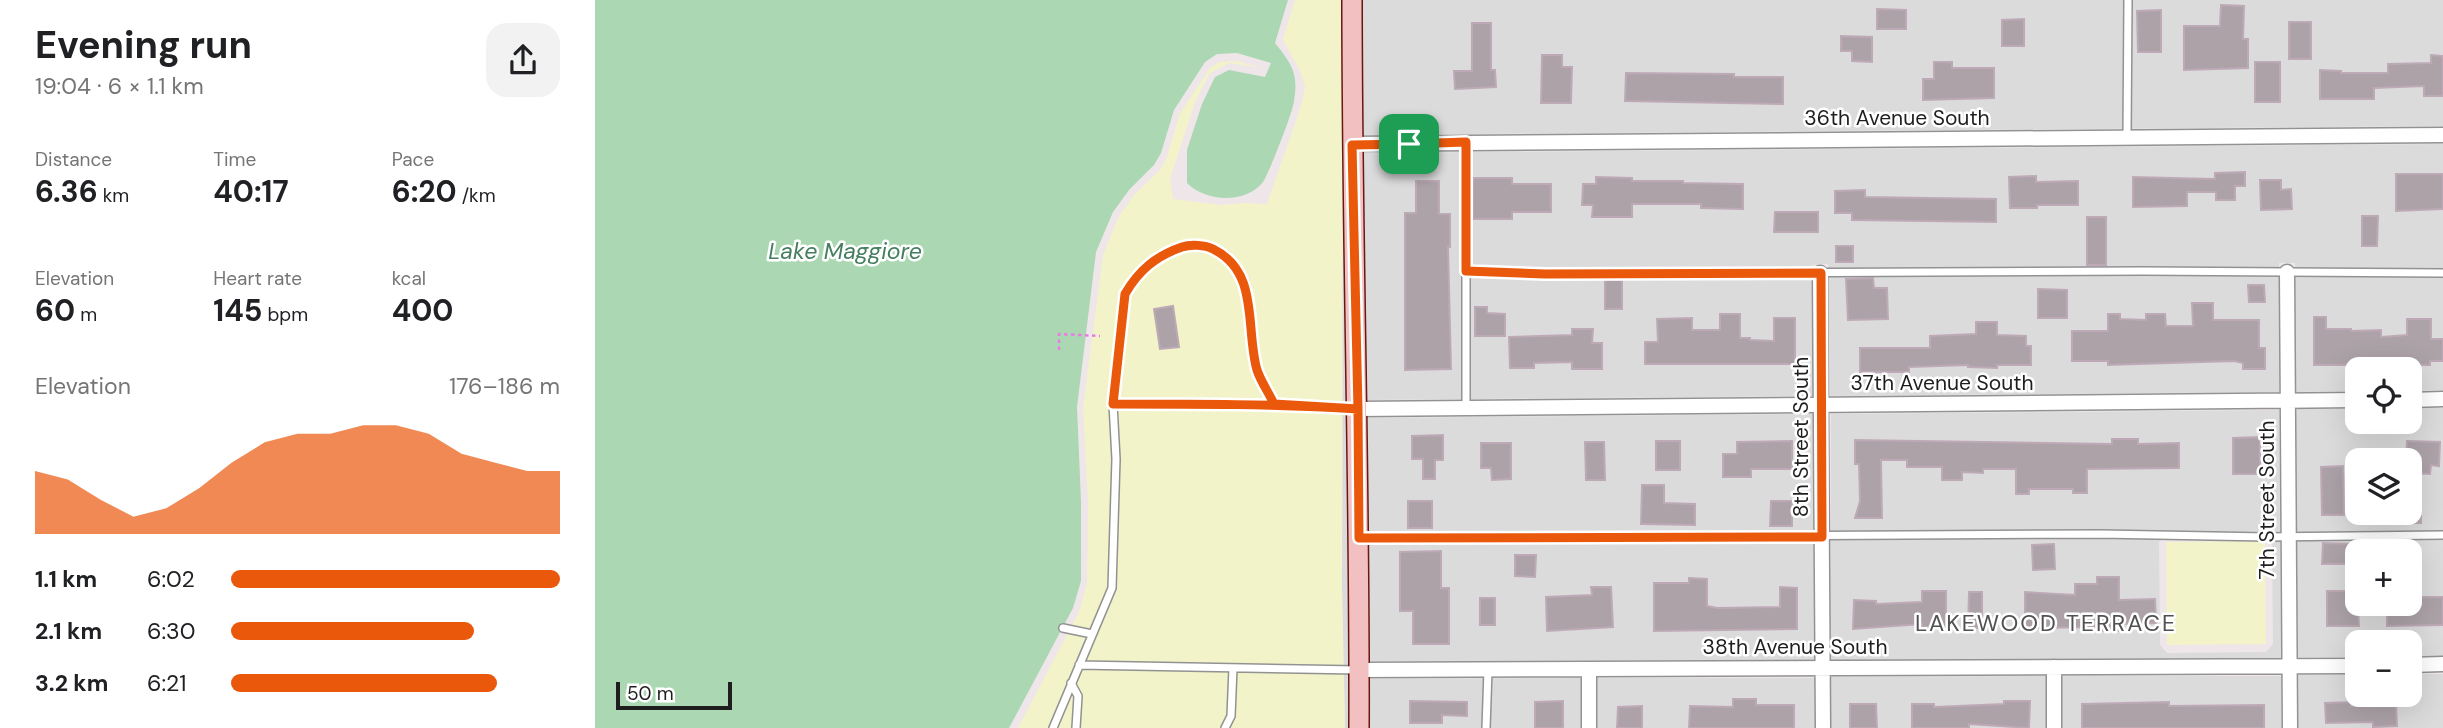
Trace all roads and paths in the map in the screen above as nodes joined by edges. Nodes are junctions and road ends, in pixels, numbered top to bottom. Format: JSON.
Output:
{"nodes":[{"id":1,"x":1352,"y":0,"type":"edge"},
{"id":2,"x":2128,"y":0,"type":"edge"},
{"id":3,"x":2443,"y":135,"type":"edge"},
{"id":4,"x":2127,"y":137,"type":"junction"},
{"id":5,"x":1466,"y":142,"type":"junction"},
{"id":6,"x":1352,"y":145,"type":"junction"},
{"id":7,"x":1466,"y":271,"type":"junction"},
{"id":8,"x":2287,"y":272,"type":"junction"},
{"id":9,"x":1821,"y":273,"type":"junction"},
{"id":10,"x":2443,"y":273,"type":"edge"},
{"id":11,"x":1100,"y":337,"type":"dead end"},
{"id":12,"x":1059,"y":350,"type":"dead end"},
{"id":13,"x":2443,"y":399,"type":"edge"},
{"id":14,"x":2345,"y":400,"type":"edge"},
{"id":15,"x":2422,"y":400,"type":"edge"},
{"id":16,"x":2287,"y":401,"type":"junction"},
{"id":17,"x":1113,"y":404,"type":"junction"},
{"id":18,"x":1274,"y":404,"type":"junction"},
{"id":19,"x":1823,"y":405,"type":"junction"},
{"id":20,"x":1466,"y":408,"type":"junction"},
{"id":21,"x":1358,"y":409,"type":"junction"},
{"id":22,"x":2443,"y":535,"type":"edge"},
{"id":23,"x":1822,"y":537,"type":"junction"},
{"id":24,"x":2288,"y":537,"type":"junction"},
{"id":25,"x":1359,"y":538,"type":"junction"},
{"id":26,"x":1063,"y":628,"type":"dead end"},
{"id":27,"x":1092,"y":634,"type":"junction"},
{"id":28,"x":2443,"y":664,"type":"edge"},
{"id":29,"x":1079,"y":665,"type":"junction"},
{"id":30,"x":2422,"y":665,"type":"edge"},
{"id":31,"x":2345,"y":666,"type":"edge"},
{"id":32,"x":2054,"y":667,"type":"junction"},
{"id":33,"x":2289,"y":667,"type":"junction"},
{"id":34,"x":1233,"y":668,"type":"junction"},
{"id":35,"x":1488,"y":669,"type":"junction"},
{"id":36,"x":1589,"y":669,"type":"junction"},
{"id":37,"x":1822,"y":669,"type":"junction"},
{"id":38,"x":1359,"y":670,"type":"junction"},
{"id":39,"x":1071,"y":683,"type":"junction"},
{"id":40,"x":1052,"y":728,"type":"edge"},
{"id":41,"x":1076,"y":728,"type":"edge"},
{"id":42,"x":1225,"y":728,"type":"edge"},
{"id":43,"x":1359,"y":728,"type":"edge"},
{"id":44,"x":1486,"y":728,"type":"edge"},
{"id":45,"x":1589,"y":728,"type":"edge"},
{"id":46,"x":1823,"y":728,"type":"edge"},
{"id":47,"x":2054,"y":728,"type":"edge"},
{"id":48,"x":2290,"y":728,"type":"edge"}],
"edges":[{"from":1,"to":6,"type":"main road"},
{"from":2,"to":4,"type":"lane"},
{"from":3,"to":4,"type":"street","name":"36th Avenue South"},
{"from":4,"to":5,"type":"street","name":"36th Avenue South"},
{"from":5,"to":6,"type":"street","name":"36th Avenue South"},
{"from":5,"to":7,"type":"lane"},
{"from":6,"to":21,"type":"main road"},
{"from":7,"to":9,"type":"lane"},
{"from":7,"to":20,"type":"lane"},
{"from":8,"to":9,"type":"lane"},
{"from":8,"to":10,"type":"lane"},
{"from":8,"to":16,"type":"street","name":"7th Street South"},
{"from":9,"to":19,"type":"street","name":"8th Street South"},
{"from":11,"to":12,"type":"path"},
{"from":13,"to":15,"type":"street"},
{"from":14,"to":16,"type":"street","name":"37th Avenue South"},
{"from":16,"to":19,"type":"street","name":"37th Avenue South"},
{"from":16,"to":24,"type":"street","name":"7th Street South"},
{"from":17,"to":18,"type":"lane"},
{"from":17,"to":18,"type":"lane"},
{"from":17,"to":27,"type":"lane"},
{"from":18,"to":21,"type":"lane"},
{"from":19,"to":20,"type":"street","name":"37th Avenue South"},
{"from":19,"to":23,"type":"street","name":"8th Street South"},
{"from":20,"to":21,"type":"street","name":"37th Avenue South"},
{"from":21,"to":25,"type":"main road"},
{"from":22,"to":24,"type":"lane"},
{"from":23,"to":24,"type":"lane"},
{"from":23,"to":25,"type":"lane"},
{"from":23,"to":37,"type":"street","name":"8th Street South"},
{"from":24,"to":33,"type":"street","name":"7th Street South"},
{"from":25,"to":38,"type":"main road"},
{"from":26,"to":27,"type":"lane"},
{"from":27,"to":29,"type":"lane"},
{"from":28,"to":30,"type":"street"},
{"from":29,"to":34,"type":"lane"},
{"from":29,"to":39,"type":"lane"},
{"from":31,"to":33,"type":"street","name":"38th Avenue South"},
{"from":32,"to":33,"type":"street","name":"38th Avenue South"},
{"from":32,"to":37,"type":"street","name":"38th Avenue South"},
{"from":32,"to":47,"type":"street"},
{"from":33,"to":48,"type":"street","name":"7th Street South"},
{"from":34,"to":38,"type":"lane"},
{"from":34,"to":42,"type":"lane"},
{"from":35,"to":36,"type":"street","name":"38th Avenue South"},
{"from":35,"to":38,"type":"street","name":"38th Avenue South"},
{"from":35,"to":44,"type":"lane"},
{"from":36,"to":37,"type":"street","name":"38th Avenue South"},
{"from":36,"to":45,"type":"street"},
{"from":37,"to":46,"type":"street","name":"8th Street South"},
{"from":38,"to":43,"type":"main road"},
{"from":39,"to":40,"type":"lane"},
{"from":39,"to":41,"type":"lane"}]}
